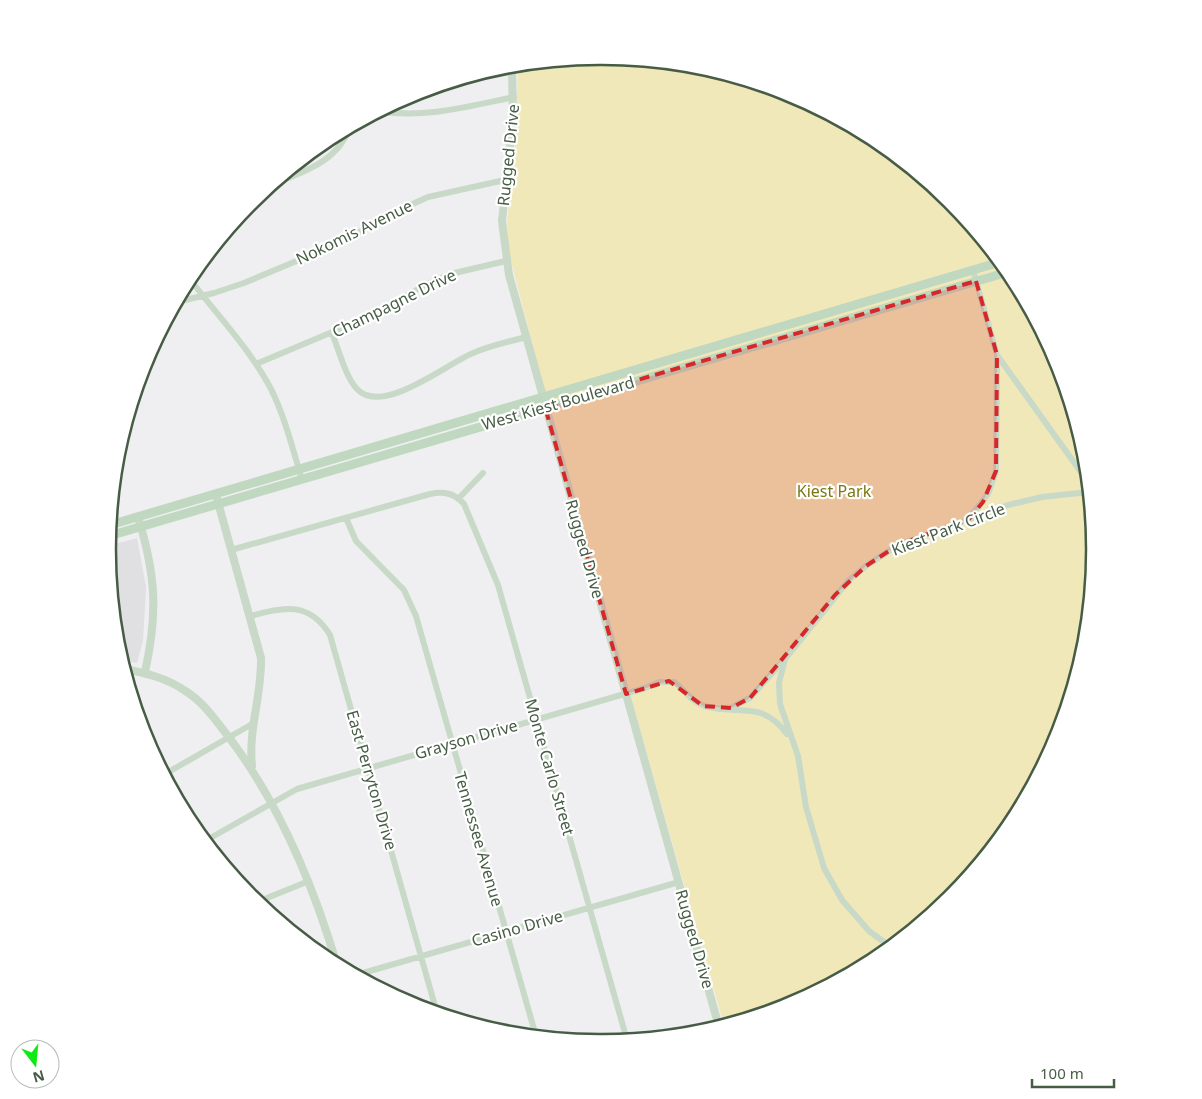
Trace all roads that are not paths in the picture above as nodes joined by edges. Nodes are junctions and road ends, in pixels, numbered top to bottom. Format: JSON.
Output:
{"nodes":[{"id":1,"x":512,"y":73,"type":"edge"},
{"id":2,"x":514,"y":97,"type":"junction"},
{"id":3,"x":391,"y":113,"type":"edge"},
{"id":4,"x":343,"y":140,"type":"edge"},
{"id":5,"x":292,"y":176,"type":"edge"},
{"id":6,"x":506,"y":180,"type":"junction"},
{"id":7,"x":506,"y":260,"type":"junction"},
{"id":8,"x":992,"y":264,"type":"edge"},
{"id":9,"x":973,"y":270,"type":"junction"},
{"id":10,"x":1000,"y":274,"type":"edge"},
{"id":11,"x":976,"y":281,"type":"junction"},
{"id":12,"x":195,"y":285,"type":"edge"},
{"id":13,"x":202,"y":296,"type":"junction"},
{"id":14,"x":185,"y":300,"type":"edge"},
{"id":15,"x":332,"y":333,"type":"junction"},
{"id":16,"x":526,"y":337,"type":"junction"},
{"id":17,"x":997,"y":355,"type":"junction"},
{"id":18,"x":256,"y":364,"type":"junction"},
{"id":19,"x":544,"y":402,"type":"junction"},
{"id":20,"x":419,"y":434,"type":"junction"},
{"id":21,"x":422,"y":443,"type":"junction"},
{"id":22,"x":1078,"y":468,"type":"edge"},
{"id":23,"x":299,"y":470,"type":"junction"},
{"id":24,"x":482,"y":473,"type":"dead end"},
{"id":25,"x":302,"y":480,"type":"junction"},
{"id":26,"x":1082,"y":493,"type":"edge"},
{"id":27,"x":216,"y":495,"type":"junction"},
{"id":28,"x":459,"y":498,"type":"junction"},
{"id":29,"x":219,"y":505,"type":"junction"},
{"id":30,"x":138,"y":517,"type":"junction"},
{"id":31,"x":346,"y":518,"type":"junction"},
{"id":32,"x":968,"y":518,"type":"junction"},
{"id":33,"x":118,"y":523,"type":"edge"},
{"id":34,"x":141,"y":527,"type":"junction"},
{"id":35,"x":117,"y":534,"type":"edge"},
{"id":36,"x":231,"y":550,"type":"junction"},
{"id":37,"x":251,"y":616,"type":"junction"},
{"id":38,"x":785,"y":659,"type":"junction"},
{"id":39,"x":132,"y":669,"type":"edge"},
{"id":40,"x":145,"y":672,"type":"junction"},
{"id":41,"x":626,"y":694,"type":"junction"},
{"id":42,"x":731,"y":708,"type":"junction"},
{"id":43,"x":537,"y":720,"type":"junction"},
{"id":44,"x":252,"y":724,"type":"junction"},
{"id":45,"x":229,"y":738,"type":"junction"},
{"id":46,"x":791,"y":740,"type":"junction"},
{"id":47,"x":452,"y":744,"type":"junction"},
{"id":48,"x":368,"y":767,"type":"junction"},
{"id":49,"x":253,"y":768,"type":"junction"},
{"id":50,"x":170,"y":771,"type":"edge"},
{"id":51,"x":271,"y":803,"type":"junction"},
{"id":52,"x":212,"y":837,"type":"edge"},
{"id":53,"x":309,"y":881,"type":"junction"},
{"id":54,"x":679,"y":882,"type":"junction"},
{"id":55,"x":265,"y":899,"type":"edge"},
{"id":56,"x":590,"y":908,"type":"junction"},
{"id":57,"x":506,"y":931,"type":"junction"},
{"id":58,"x":884,"y":942,"type":"edge"},
{"id":59,"x":333,"y":953,"type":"edge"},
{"id":60,"x":421,"y":955,"type":"junction"},
{"id":61,"x":365,"y":972,"type":"edge"},
{"id":62,"x":435,"y":1004,"type":"edge"},
{"id":63,"x":717,"y":1019,"type":"edge"},
{"id":64,"x":534,"y":1029,"type":"edge"},
{"id":65,"x":626,"y":1033,"type":"edge"}],
"edges":[{"from":1,"to":2,"type":"street","name":"Rugged Drive"},
{"from":2,"to":3,"type":"street"},
{"from":2,"to":6,"type":"street","name":"Rugged Drive"},
{"from":4,"to":5,"type":"street"},
{"from":6,"to":7,"type":"street","name":"Rugged Drive"},
{"from":6,"to":13,"type":"street","name":"Nokomis Avenue"},
{"from":7,"to":15,"type":"street","name":"Champagne Drive"},
{"from":7,"to":16,"type":"street","name":"Rugged Drive"},
{"from":8,"to":9,"type":"main road","name":"West Kiest Boulevard"},
{"from":9,"to":11,"type":"street"},
{"from":9,"to":19,"type":"main road","name":"West Kiest Boulevard"},
{"from":10,"to":11,"type":"main road","name":"West Kiest Boulevard"},
{"from":11,"to":17,"type":"street"},
{"from":11,"to":19,"type":"main road","name":"West Kiest Boulevard"},
{"from":12,"to":13,"type":"street"},
{"from":13,"to":14,"type":"street","name":"Nokomis Avenue"},
{"from":13,"to":18,"type":"street"},
{"from":15,"to":16,"type":"street"},
{"from":15,"to":18,"type":"street","name":"Champagne Drive"},
{"from":16,"to":19,"type":"street","name":"Rugged Drive"},
{"from":17,"to":22,"type":"street"},
{"from":17,"to":32,"type":"street"},
{"from":18,"to":23,"type":"street"},
{"from":19,"to":20,"type":"main road","name":"West Kiest Boulevard"},
{"from":19,"to":21,"type":"main road","name":"West Kiest Boulevard"},
{"from":19,"to":41,"type":"street","name":"Rugged Drive"},
{"from":20,"to":21,"type":"main road"},
{"from":20,"to":23,"type":"main road","name":"West Kiest Boulevard"},
{"from":21,"to":25,"type":"main road","name":"West Kiest Boulevard"},
{"from":23,"to":25,"type":"street"},
{"from":23,"to":27,"type":"main road","name":"West Kiest Boulevard"},
{"from":24,"to":28,"type":"street"},
{"from":25,"to":29,"type":"main road","name":"West Kiest Boulevard"},
{"from":26,"to":32,"type":"street","name":"Kiest Park Circle"},
{"from":27,"to":29,"type":"street"},
{"from":27,"to":30,"type":"main road","name":"West Kiest Boulevard"},
{"from":28,"to":31,"type":"street"},
{"from":28,"to":43,"type":"street","name":"Monte Carlo Street"},
{"from":29,"to":34,"type":"main road","name":"West Kiest Boulevard"},
{"from":29,"to":36,"type":"street"},
{"from":30,"to":33,"type":"main road","name":"West Kiest Boulevard"},
{"from":30,"to":34,"type":"street"},
{"from":31,"to":36,"type":"street"},
{"from":31,"to":47,"type":"street","name":"Tennessee Avenue"},
{"from":32,"to":38,"type":"street","name":"Kiest Park Circle"},
{"from":34,"to":35,"type":"main road","name":"West Kiest Boulevard"},
{"from":34,"to":40,"type":"street"},
{"from":36,"to":37,"type":"street"},
{"from":37,"to":44,"type":"street"},
{"from":37,"to":48,"type":"street","name":"East Perryton Drive"},
{"from":38,"to":42,"type":"street"},
{"from":38,"to":46,"type":"street","name":"Kiest Park Circle"},
{"from":39,"to":40,"type":"street"},
{"from":40,"to":45,"type":"street"},
{"from":41,"to":42,"type":"street","name":"Grayson Drive"},
{"from":41,"to":43,"type":"street","name":"Grayson Drive"},
{"from":41,"to":54,"type":"street","name":"Rugged Drive"},
{"from":42,"to":46,"type":"street","name":"Grayson Drive"},
{"from":43,"to":47,"type":"street","name":"Grayson Drive"},
{"from":43,"to":56,"type":"street","name":"Monte Carlo Street"},
{"from":44,"to":45,"type":"street"},
{"from":44,"to":49,"type":"street"},
{"from":45,"to":49,"type":"street"},
{"from":45,"to":50,"type":"street"},
{"from":46,"to":58,"type":"street","name":"Kiest Park Circle"},
{"from":47,"to":48,"type":"street","name":"Grayson Drive"},
{"from":47,"to":57,"type":"street","name":"Tennessee Avenue"},
{"from":48,"to":51,"type":"street","name":"Grayson Drive"},
{"from":48,"to":60,"type":"street","name":"East Perryton Drive"},
{"from":49,"to":51,"type":"street"},
{"from":51,"to":52,"type":"street","name":"Grayson Drive"},
{"from":51,"to":53,"type":"street"},
{"from":53,"to":55,"type":"street"},
{"from":53,"to":59,"type":"street"},
{"from":54,"to":56,"type":"street","name":"Casino Drive"},
{"from":54,"to":63,"type":"street","name":"Rugged Drive"},
{"from":56,"to":57,"type":"street","name":"Casino Drive"},
{"from":56,"to":65,"type":"street","name":"Monte Carlo Street"},
{"from":57,"to":60,"type":"street","name":"Casino Drive"},
{"from":57,"to":64,"type":"street","name":"Tennessee Avenue"},
{"from":60,"to":61,"type":"street","name":"Casino Drive"},
{"from":60,"to":62,"type":"street","name":"East Perryton Drive"}]}
